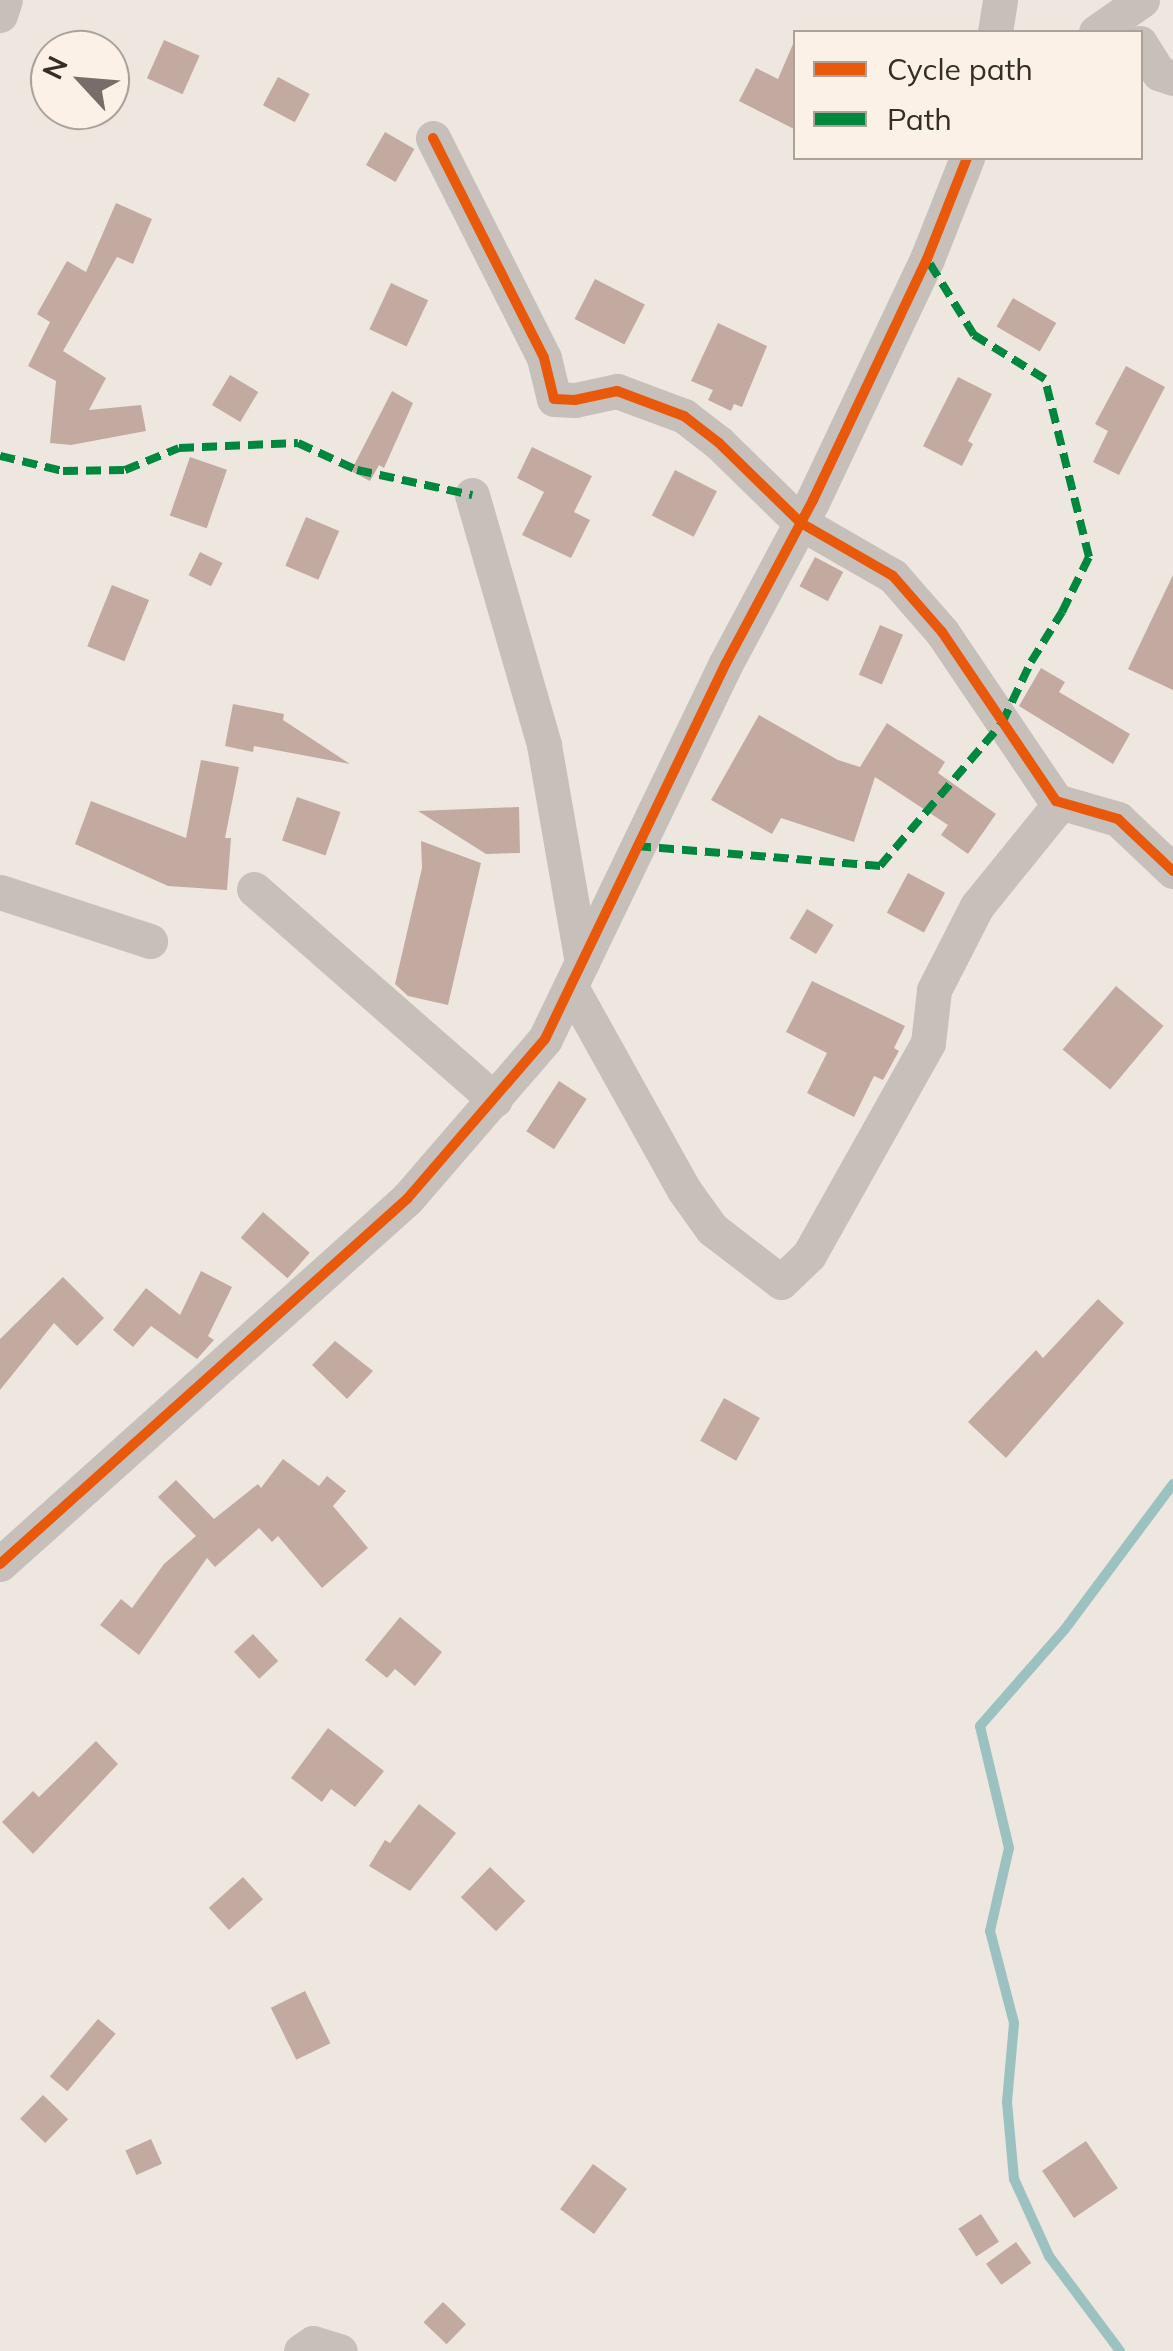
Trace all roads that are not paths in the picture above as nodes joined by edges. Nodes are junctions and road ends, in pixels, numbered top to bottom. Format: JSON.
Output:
{"nodes":[{"id":1,"x":5,"y":0,"type":"edge"},
{"id":2,"x":1000,"y":0,"type":"edge"},
{"id":3,"x":0,"y":14,"type":"edge"},
{"id":4,"x":994,"y":30,"type":"edge"},
{"id":5,"x":1143,"y":49,"type":"edge"},
{"id":6,"x":1173,"y":78,"type":"edge"},
{"id":7,"x":433,"y":138,"type":"dead end"},
{"id":8,"x":967,"y":160,"type":"edge"},
{"id":9,"x":472,"y":494,"type":"dead end"},
{"id":10,"x":801,"y":522,"type":"junction"},
{"id":11,"x":1056,"y":801,"type":"junction"},
{"id":12,"x":1173,"y":871,"type":"edge"},
{"id":13,"x":254,"y":889,"type":"dead end"},
{"id":14,"x":0,"y":892,"type":"edge"},
{"id":15,"x":150,"y":941,"type":"dead end"},
{"id":16,"x":576,"y":975,"type":"junction"},
{"id":17,"x":495,"y":1100,"type":"junction"},
{"id":18,"x":0,"y":1564,"type":"edge"},
{"id":19,"x":302,"y":2351,"type":"edge"},
{"id":20,"x":340,"y":2351,"type":"edge"}],
"edges":[{"from":1,"to":3,"type":"street"},
{"from":2,"to":4,"type":"street"},
{"from":5,"to":6,"type":"street"},
{"from":7,"to":10,"type":"street"},
{"from":8,"to":10,"type":"street"},
{"from":9,"to":16,"type":"street"},
{"from":10,"to":11,"type":"street"},
{"from":10,"to":16,"type":"street"},
{"from":11,"to":12,"type":"street"},
{"from":11,"to":16,"type":"street"},
{"from":13,"to":17,"type":"street"},
{"from":14,"to":15,"type":"street"},
{"from":16,"to":17,"type":"street"},
{"from":17,"to":18,"type":"street"},
{"from":19,"to":20,"type":"street"}]}
